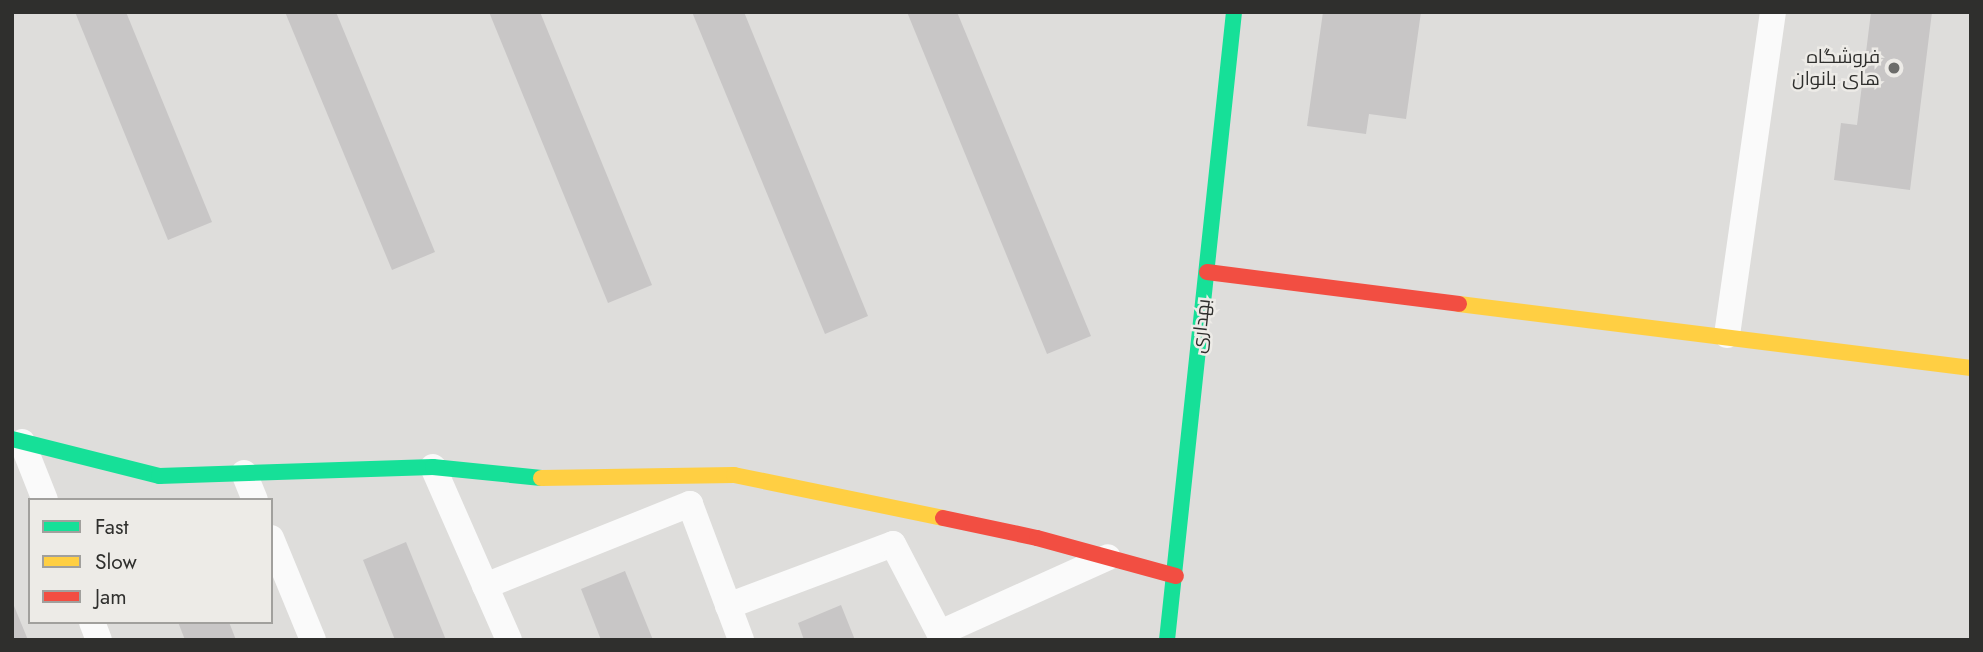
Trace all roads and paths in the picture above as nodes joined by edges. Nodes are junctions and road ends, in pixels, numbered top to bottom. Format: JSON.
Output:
{"nodes":[{"id":1,"x":1234,"y":12,"type":"edge"},
{"id":2,"x":1773,"y":12,"type":"edge"},
{"id":3,"x":1207,"y":272,"type":"junction"},
{"id":4,"x":1727,"y":335,"type":"junction"},
{"id":5,"x":1971,"y":368,"type":"edge"},
{"id":6,"x":17,"y":441,"type":"edge"},
{"id":7,"x":433,"y":467,"type":"junction"},
{"id":8,"x":244,"y":473,"type":"junction"},
{"id":9,"x":44,"y":498,"type":"edge"},
{"id":10,"x":254,"y":498,"type":"edge"},
{"id":11,"x":273,"y":543,"type":"edge"},
{"id":12,"x":1108,"y":557,"type":"junction"},
{"id":13,"x":1175,"y":576,"type":"junction"},
{"id":14,"x":485,"y":586,"type":"junction"},
{"id":15,"x":728,"y":606,"type":"junction"},
{"id":16,"x":942,"y":636,"type":"edge"},
{"id":17,"x":313,"y":640,"type":"edge"},
{"id":18,"x":509,"y":640,"type":"edge"},
{"id":19,"x":741,"y":640,"type":"edge"},
{"id":20,"x":1167,"y":640,"type":"edge"}],
"edges":[{"from":1,"to":3,"type":"street","name":"بهداری"},
{"from":2,"to":4,"type":"street"},
{"from":3,"to":4,"type":"street"},
{"from":3,"to":13,"type":"street","name":"بهداری"},
{"from":4,"to":5,"type":"street"},
{"from":6,"to":8,"type":"street"},
{"from":6,"to":9,"type":"street"},
{"from":7,"to":8,"type":"street"},
{"from":7,"to":12,"type":"street"},
{"from":7,"to":14,"type":"street"},
{"from":8,"to":10,"type":"street"},
{"from":11,"to":17,"type":"street"},
{"from":12,"to":13,"type":"street"},
{"from":12,"to":16,"type":"street"},
{"from":13,"to":20,"type":"street","name":"بهداری"},
{"from":14,"to":15,"type":"street"},
{"from":14,"to":18,"type":"street"},
{"from":15,"to":16,"type":"street"},
{"from":15,"to":19,"type":"street"}]}
